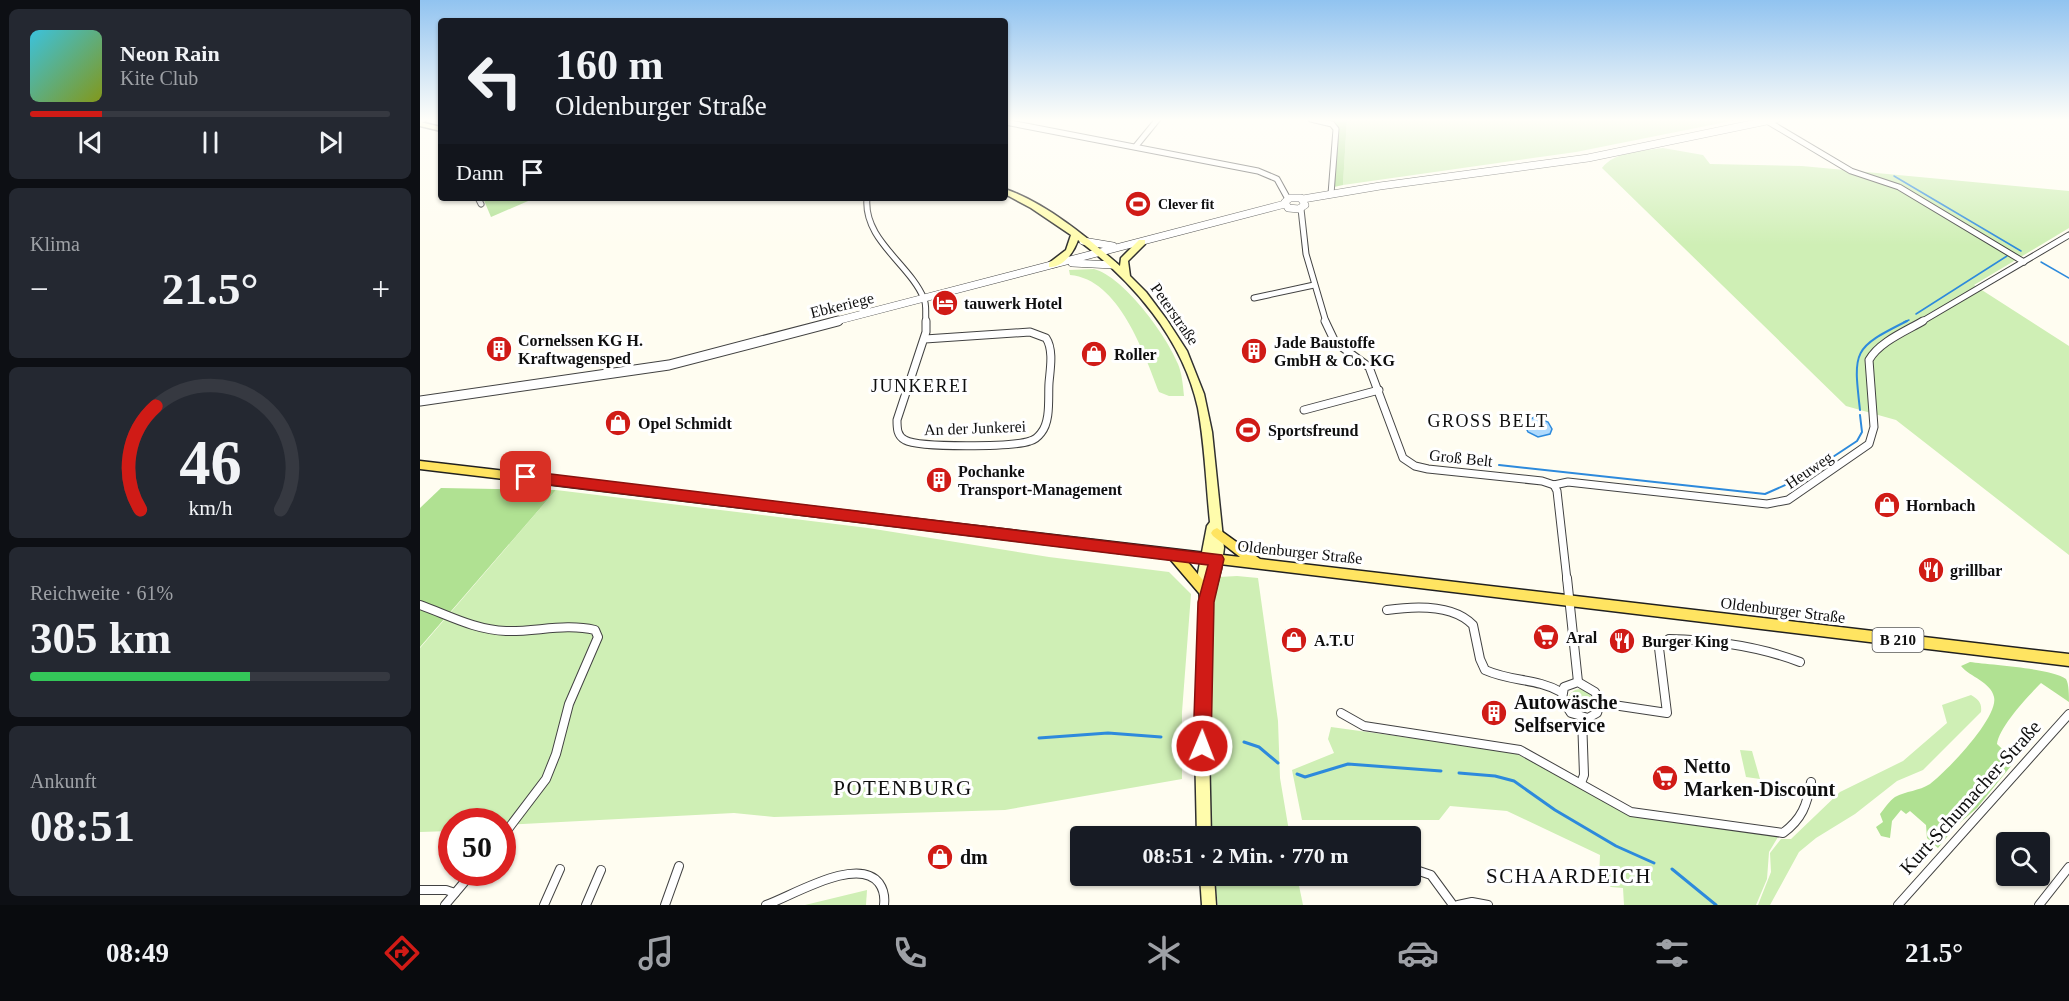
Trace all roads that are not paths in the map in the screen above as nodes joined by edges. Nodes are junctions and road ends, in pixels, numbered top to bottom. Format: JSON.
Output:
{"nodes":[{"id":1,"x":1211,"y":161,"type":"edge"},
{"id":2,"x":1334,"y":161,"type":"edge"},
{"id":3,"x":1565,"y":161,"type":"edge"},
{"id":4,"x":1835,"y":161,"type":"edge"},
{"id":5,"x":1008,"y":193,"type":"edge"},
{"id":6,"x":1331,"y":194,"type":"junction"},
{"id":7,"x":480,"y":201,"type":"edge"},
{"id":8,"x":867,"y":201,"type":"edge"},
{"id":9,"x":481,"y":204,"type":"dead end"},
{"id":10,"x":1295,"y":204,"type":"junction"},
{"id":11,"x":2069,"y":235,"type":"edge"},
{"id":12,"x":1079,"y":238,"type":"junction"},
{"id":13,"x":1142,"y":242,"type":"junction"},
{"id":14,"x":1122,"y":246,"type":"junction"},
{"id":15,"x":1097,"y":252,"type":"junction"},
{"id":16,"x":2024,"y":262,"type":"junction"},
{"id":17,"x":1056,"y":263,"type":"junction"},
{"id":18,"x":1113,"y":265,"type":"junction"},
{"id":19,"x":1126,"y":276,"type":"junction"},
{"id":20,"x":1314,"y":285,"type":"junction"},
{"id":21,"x":1254,"y":298,"type":"dead end"},
{"id":22,"x":924,"y":300,"type":"junction"},
{"id":23,"x":925,"y":339,"type":"junction"},
{"id":24,"x":1378,"y":390,"type":"junction"},
{"id":25,"x":420,"y":401,"type":"edge"},
{"id":26,"x":1304,"y":410,"type":"dead end"},
{"id":27,"x":420,"y":465,"type":"edge"},
{"id":28,"x":1554,"y":485,"type":"junction"},
{"id":29,"x":1214,"y":520,"type":"junction"},
{"id":30,"x":1217,"y":533,"type":"junction"},
{"id":31,"x":1174,"y":555,"type":"junction"},
{"id":32,"x":1212,"y":559,"type":"junction"},
{"id":33,"x":1256,"y":563,"type":"junction"},
{"id":34,"x":1205,"y":595,"type":"junction"},
{"id":35,"x":1569,"y":600,"type":"junction"},
{"id":36,"x":420,"y":605,"type":"edge"},
{"id":37,"x":1387,"y":610,"type":"dead end"},
{"id":38,"x":2069,"y":660,"type":"edge"},
{"id":39,"x":1800,"y":662,"type":"dead end"},
{"id":40,"x":1578,"y":682,"type":"junction"},
{"id":41,"x":1562,"y":692,"type":"junction"},
{"id":42,"x":1600,"y":703,"type":"junction"},
{"id":43,"x":1341,"y":712,"type":"dead end"},
{"id":44,"x":2069,"y":714,"type":"edge"},
{"id":45,"x":1582,"y":718,"type":"junction"},
{"id":46,"x":1811,"y":782,"type":"dead end"},
{"id":47,"x":1581,"y":783,"type":"junction"},
{"id":48,"x":516,"y":820,"type":"edge"},
{"id":49,"x":1204,"y":826,"type":"edge"},
{"id":50,"x":679,"y":866,"type":"dead end"},
{"id":51,"x":2069,"y":867,"type":"edge"},
{"id":52,"x":1421,"y":868,"type":"edge"},
{"id":53,"x":560,"y":869,"type":"dead end"},
{"id":54,"x":601,"y":870,"type":"dead end"},
{"id":55,"x":461,"y":886,"type":"edge"},
{"id":56,"x":1208,"y":886,"type":"edge"},
{"id":57,"x":420,"y":890,"type":"edge"},
{"id":58,"x":455,"y":893,"type":"junction"},
{"id":59,"x":445,"y":905,"type":"edge"},
{"id":60,"x":544,"y":905,"type":"edge"},
{"id":61,"x":586,"y":905,"type":"edge"},
{"id":62,"x":665,"y":905,"type":"edge"},
{"id":63,"x":766,"y":905,"type":"edge"},
{"id":64,"x":884,"y":905,"type":"edge"},
{"id":65,"x":1209,"y":905,"type":"edge"},
{"id":66,"x":1453,"y":905,"type":"edge"},
{"id":67,"x":1458,"y":905,"type":"edge"},
{"id":68,"x":1488,"y":905,"type":"edge"},
{"id":69,"x":1899,"y":905,"type":"edge"},
{"id":70,"x":2039,"y":905,"type":"edge"}],
"edges":[{"from":1,"to":10,"type":"street","name":"Groß Belt"},
{"from":2,"to":6,"type":"street"},
{"from":3,"to":6,"type":"street","name":"Ebkeriege"},
{"from":4,"to":16,"type":"street"},
{"from":5,"to":12,"type":"main road","name":"Peterstraße"},
{"from":6,"to":10,"type":"street","name":"Ebkeriege"},
{"from":7,"to":9,"type":"street"},
{"from":8,"to":22,"type":"street","name":"An der Junkerei"},
{"from":10,"to":13,"type":"street","name":"Ebkeriege"},
{"from":10,"to":20,"type":"street","name":"Groß Belt"},
{"from":11,"to":16,"type":"street","name":"Heuweg"},
{"from":12,"to":14,"type":"street"},
{"from":12,"to":15,"type":"main road","name":"Peterstraße"},
{"from":12,"to":17,"type":"main road"},
{"from":13,"to":14,"type":"street","name":"Ebkeriege"},
{"from":13,"to":19,"type":"main road"},
{"from":14,"to":15,"type":"street","name":"Ebkeriege"},
{"from":15,"to":17,"type":"street","name":"Ebkeriege"},
{"from":15,"to":18,"type":"main road","name":"Peterstraße"},
{"from":16,"to":28,"type":"street","name":"Heuweg"},
{"from":17,"to":18,"type":"street"},
{"from":17,"to":22,"type":"street","name":"Ebkeriege"},
{"from":18,"to":19,"type":"main road","name":"Peterstraße"},
{"from":19,"to":29,"type":"main road","name":"Peterstraße"},
{"from":20,"to":21,"type":"street"},
{"from":20,"to":24,"type":"street","name":"Groß Belt"},
{"from":22,"to":23,"type":"street","name":"An der Junkerei"},
{"from":22,"to":25,"type":"street","name":"Ebkeriege"},
{"from":23,"to":23,"type":"street","name":"An der Junkerei"},
{"from":24,"to":26,"type":"street"},
{"from":24,"to":28,"type":"street","name":"Groß Belt"},
{"from":27,"to":31,"type":"main road","name":"Oldenburger Straße","number":"B 210"},
{"from":28,"to":35,"type":"street"},
{"from":29,"to":30,"type":"main road","name":"Peterstraße"},
{"from":29,"to":32,"type":"main road","name":"Peterstraße"},
{"from":30,"to":32,"type":"main road","name":"Peterstraße"},
{"from":30,"to":33,"type":"main road"},
{"from":31,"to":32,"type":"main road","name":"Oldenburger Straße","number":"B 210"},
{"from":31,"to":34,"type":"main road"},
{"from":32,"to":33,"type":"main road","name":"Oldenburger Straße","number":"B 210"},
{"from":32,"to":34,"type":"main road"},
{"from":33,"to":35,"type":"main road","name":"Oldenburger Straße","number":"B 210"},
{"from":34,"to":49,"type":"main road"},
{"from":35,"to":38,"type":"main road","name":"Oldenburger Straße","number":"B 210"},
{"from":35,"to":40,"type":"street"},
{"from":36,"to":48,"type":"street"},
{"from":37,"to":41,"type":"street"},
{"from":39,"to":42,"type":"street"},
{"from":40,"to":41,"type":"street"},
{"from":40,"to":42,"type":"street"},
{"from":41,"to":45,"type":"street"},
{"from":42,"to":45,"type":"street"},
{"from":43,"to":47,"type":"street"},
{"from":44,"to":69,"type":"street","name":"Kurt-Schumacher-Straße"},
{"from":45,"to":47,"type":"street"},
{"from":46,"to":47,"type":"street"},
{"from":50,"to":62,"type":"street"},
{"from":51,"to":70,"type":"street"},
{"from":52,"to":66,"type":"street"},
{"from":53,"to":60,"type":"street"},
{"from":54,"to":61,"type":"street"},
{"from":55,"to":58,"type":"street"},
{"from":56,"to":65,"type":"main road"},
{"from":57,"to":58,"type":"street"},
{"from":58,"to":59,"type":"street"},
{"from":63,"to":64,"type":"street"},
{"from":67,"to":68,"type":"street"}]}
